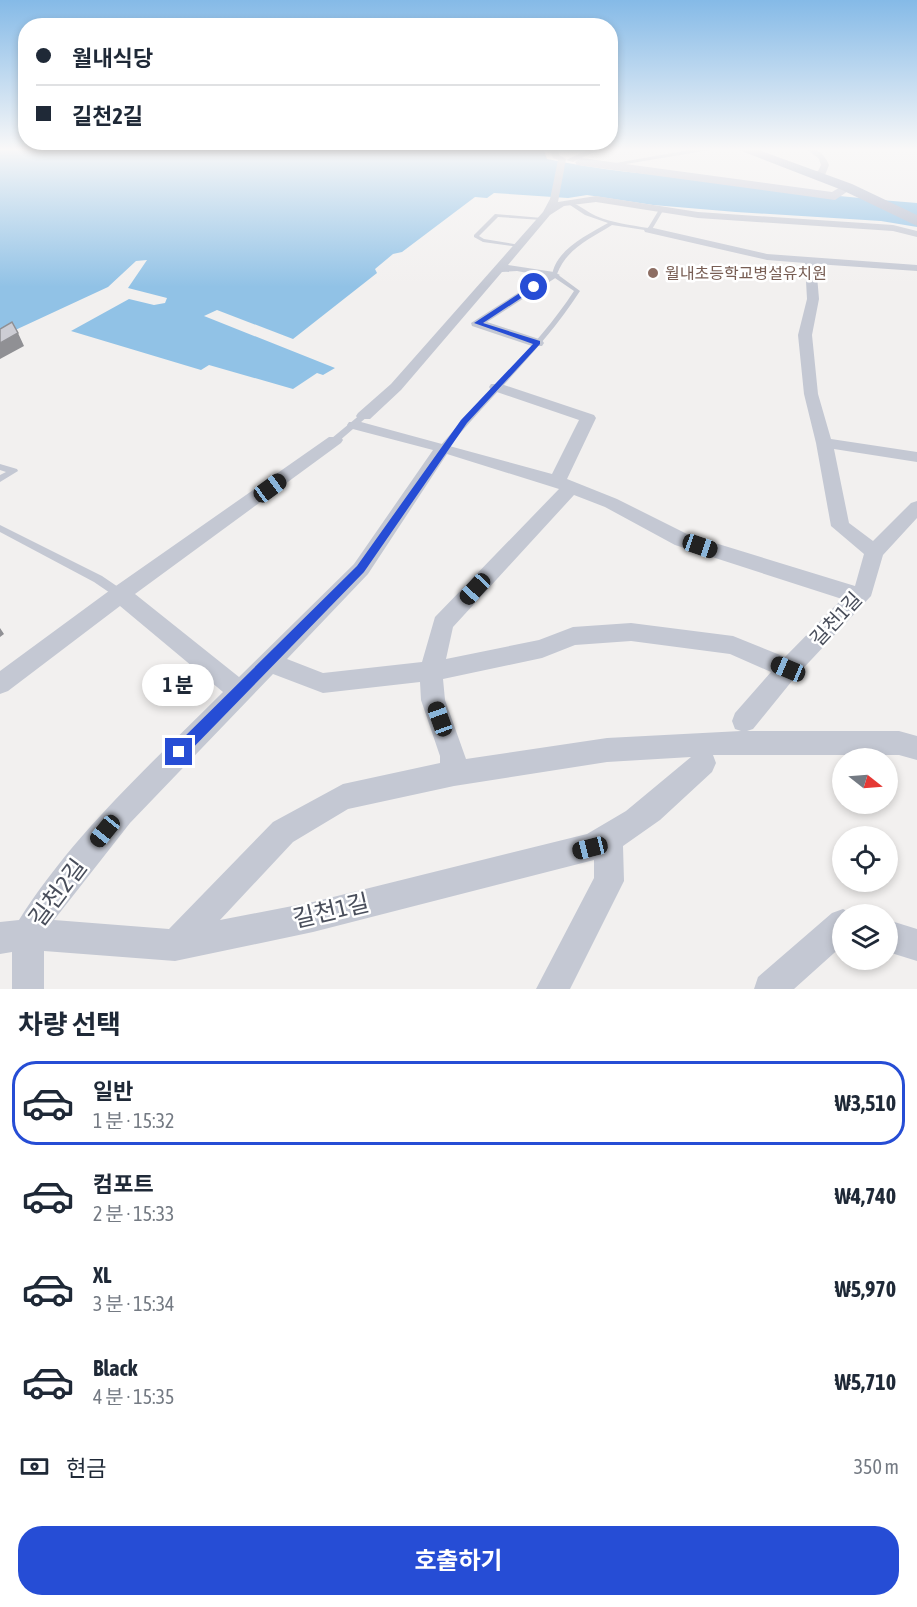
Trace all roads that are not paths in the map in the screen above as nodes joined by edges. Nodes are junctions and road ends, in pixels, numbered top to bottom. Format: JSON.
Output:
{"nodes":[{"id":1,"x":557,"y":194,"type":"edge"},
{"id":2,"x":854,"y":194,"type":"edge"},
{"id":3,"x":569,"y":202,"type":"junction"},
{"id":4,"x":662,"y":209,"type":"junction"},
{"id":5,"x":545,"y":216,"type":"junction"},
{"id":6,"x":917,"y":221,"type":"edge"},
{"id":7,"x":610,"y":224,"type":"junction"},
{"id":8,"x":649,"y":230,"type":"junction"},
{"id":9,"x":917,"y":234,"type":"edge"},
{"id":10,"x":519,"y":246,"type":"junction"},
{"id":11,"x":810,"y":260,"type":"junction"},
{"id":12,"x":917,"y":268,"type":"edge"},
{"id":13,"x":498,"y":269,"type":"junction"},
{"id":14,"x":554,"y":275,"type":"junction"},
{"id":15,"x":537,"y":343,"type":"junction"},
{"id":16,"x":496,"y":387,"type":"junction"},
{"id":17,"x":359,"y":421,"type":"junction"},
{"id":18,"x":335,"y":440,"type":"joint"},
{"id":19,"x":825,"y":443,"type":"junction"},
{"id":20,"x":443,"y":448,"type":"junction"},
{"id":21,"x":917,"y":457,"type":"edge"},
{"id":22,"x":0,"y":466,"type":"edge"},
{"id":23,"x":0,"y":479,"type":"edge"},
{"id":24,"x":564,"y":484,"type":"junction"},
{"id":25,"x":917,"y":507,"type":"edge"},
{"id":26,"x":1,"y":529,"type":"edge"},
{"id":27,"x":874,"y":552,"type":"junction"},
{"id":28,"x":120,"y":594,"type":"junction"},
{"id":29,"x":858,"y":596,"type":"junction"},
{"id":30,"x":268,"y":662,"type":"junction"},
{"id":31,"x":788,"y":669,"type":"junction"},
{"id":32,"x":431,"y":671,"type":"junction"},
{"id":33,"x":0,"y":684,"type":"edge"},
{"id":34,"x":239,"y":691,"type":"junction"},
{"id":35,"x":744,"y":721,"type":"joint"},
{"id":36,"x":723,"y":743,"type":"junction"},
{"id":37,"x":917,"y":748,"type":"edge"},
{"id":38,"x":703,"y":763,"type":"joint"},
{"id":39,"x":454,"y":774,"type":"junction"},
{"id":40,"x":609,"y":840,"type":"junction"},
{"id":41,"x":832,"y":934,"type":"edge"},
{"id":42,"x":14,"y":936,"type":"edge"},
{"id":43,"x":898,"y":939,"type":"edge"},
{"id":44,"x":175,"y":945,"type":"junction"},
{"id":45,"x":917,"y":945,"type":"edge"},
{"id":46,"x":28,"y":989,"type":"edge"},
{"id":47,"x":552,"y":989,"type":"edge"},
{"id":48,"x":770,"y":989,"type":"edge"}],
"edges":[{"from":1,"to":5,"type":"street"},
{"from":2,"to":6,"type":"main road"},
{"from":3,"to":4,"type":"street"},
{"from":3,"to":5,"type":"street"},
{"from":3,"to":7,"type":"lane"},
{"from":4,"to":8,"type":"lane"},
{"from":4,"to":9,"type":"street"},
{"from":5,"to":10,"type":"street"},
{"from":5,"to":10,"type":"lane"},
{"from":7,"to":8,"type":"lane"},
{"from":7,"to":14,"type":"lane"},
{"from":8,"to":11,"type":"street"},
{"from":10,"to":13,"type":"street"},
{"from":11,"to":12,"type":"street"},
{"from":11,"to":19,"type":"street"},
{"from":13,"to":14,"type":"street"},
{"from":13,"to":17,"type":"street"},
{"from":14,"to":15,"type":"lane","name":"길천2길"},
{"from":14,"to":15,"type":"street"},
{"from":15,"to":16,"type":"lane","name":"길천2길"},
{"from":16,"to":20,"type":"lane","name":"길천2길"},
{"from":16,"to":24,"type":"street"},
{"from":17,"to":18,"type":"lane"},
{"from":17,"to":20,"type":"street"},
{"from":18,"to":28,"type":"street"},
{"from":19,"to":21,"type":"street"},
{"from":19,"to":27,"type":"street"},
{"from":20,"to":24,"type":"street"},
{"from":20,"to":30,"type":"street","name":"길천2길"},
{"from":22,"to":23,"type":"lane"},
{"from":24,"to":29,"type":"street"},
{"from":24,"to":32,"type":"street"},
{"from":25,"to":27,"type":"street","name":"길천1길"},
{"from":26,"to":28,"type":"lane"},
{"from":27,"to":29,"type":"street","name":"길천1길"},
{"from":28,"to":33,"type":"street"},
{"from":28,"to":34,"type":"street"},
{"from":29,"to":31,"type":"street","name":"길천1길"},
{"from":30,"to":32,"type":"street"},
{"from":30,"to":34,"type":"street","name":"길천2길"},
{"from":31,"to":32,"type":"street"},
{"from":31,"to":35,"type":"street","name":"길천1길"},
{"from":32,"to":39,"type":"street"},
{"from":34,"to":42,"type":"street","name":"길천2길"},
{"from":35,"to":36,"type":"lane"},
{"from":36,"to":37,"type":"street"},
{"from":36,"to":38,"type":"lane"},
{"from":36,"to":39,"type":"street"},
{"from":38,"to":40,"type":"street","name":"길천1길"},
{"from":39,"to":44,"type":"street"},
{"from":40,"to":44,"type":"street","name":"길천1길"},
{"from":40,"to":47,"type":"street"},
{"from":41,"to":48,"type":"street"},
{"from":42,"to":44,"type":"street","name":"길천1길"},
{"from":42,"to":46,"type":"street"},
{"from":43,"to":45,"type":"street"}]}
